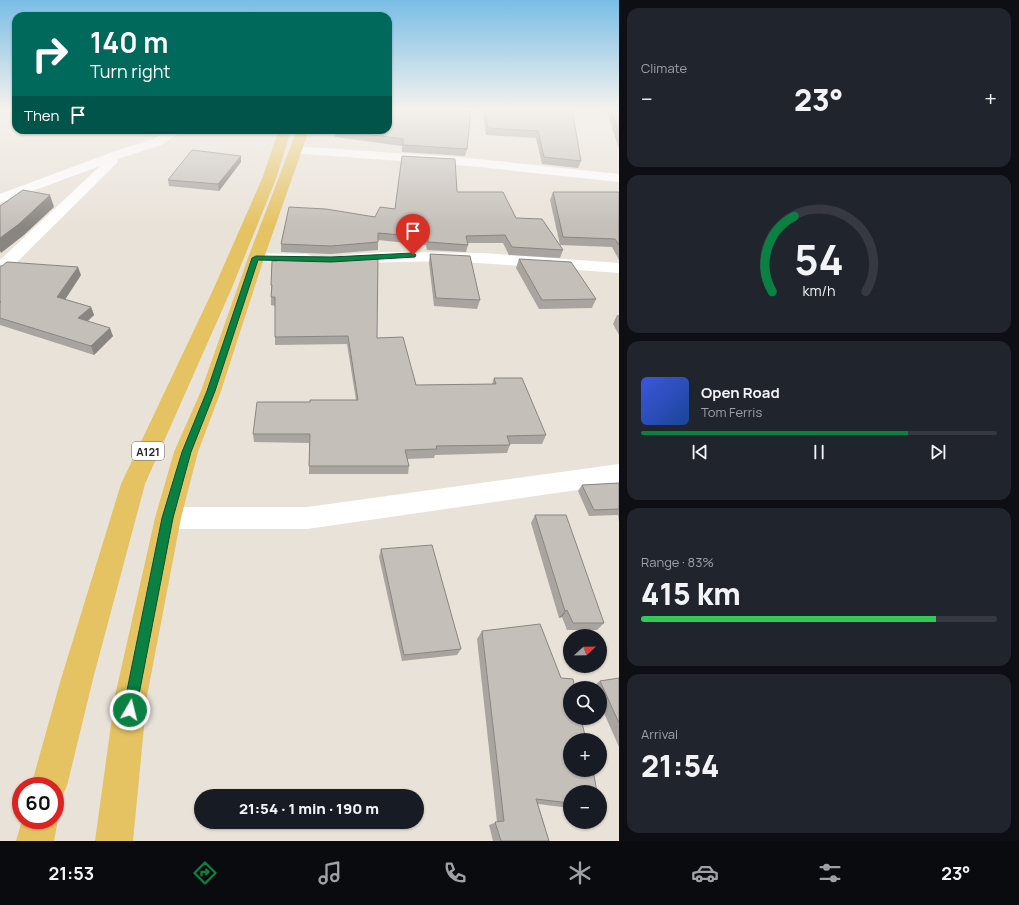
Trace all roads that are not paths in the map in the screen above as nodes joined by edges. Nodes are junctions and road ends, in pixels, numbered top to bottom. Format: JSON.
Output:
{"nodes":[{"id":1,"x":137,"y":148,"type":"edge"},
{"id":2,"x":287,"y":148,"type":"edge"},
{"id":3,"x":290,"y":148,"type":"edge"},
{"id":4,"x":373,"y":148,"type":"edge"},
{"id":5,"x":119,"y":154,"type":"junction"},
{"id":6,"x":619,"y":178,"type":"edge"},
{"id":7,"x":0,"y":199,"type":"edge"},
{"id":8,"x":256,"y":258,"type":"junction"},
{"id":9,"x":619,"y":268,"type":"edge"},
{"id":10,"x":0,"y":269,"type":"edge"},
{"id":11,"x":619,"y":474,"type":"edge"},
{"id":12,"x":168,"y":518,"type":"junction"},
{"id":13,"x":51,"y":777,"type":"edge"},
{"id":14,"x":38,"y":829,"type":"edge"},
{"id":15,"x":35,"y":841,"type":"edge"},
{"id":16,"x":114,"y":841,"type":"edge"}],
"edges":[{"from":1,"to":5,"type":"street"},
{"from":2,"to":13,"type":"main road","number":"A121"},
{"from":3,"to":8,"type":"main road"},
{"from":4,"to":6,"type":"street"},
{"from":5,"to":7,"type":"street"},
{"from":5,"to":10,"type":"street"},
{"from":8,"to":9,"type":"street"},
{"from":8,"to":12,"type":"main road"},
{"from":11,"to":12,"type":"street"},
{"from":12,"to":16,"type":"main road"},
{"from":14,"to":15,"type":"main road"}]}
